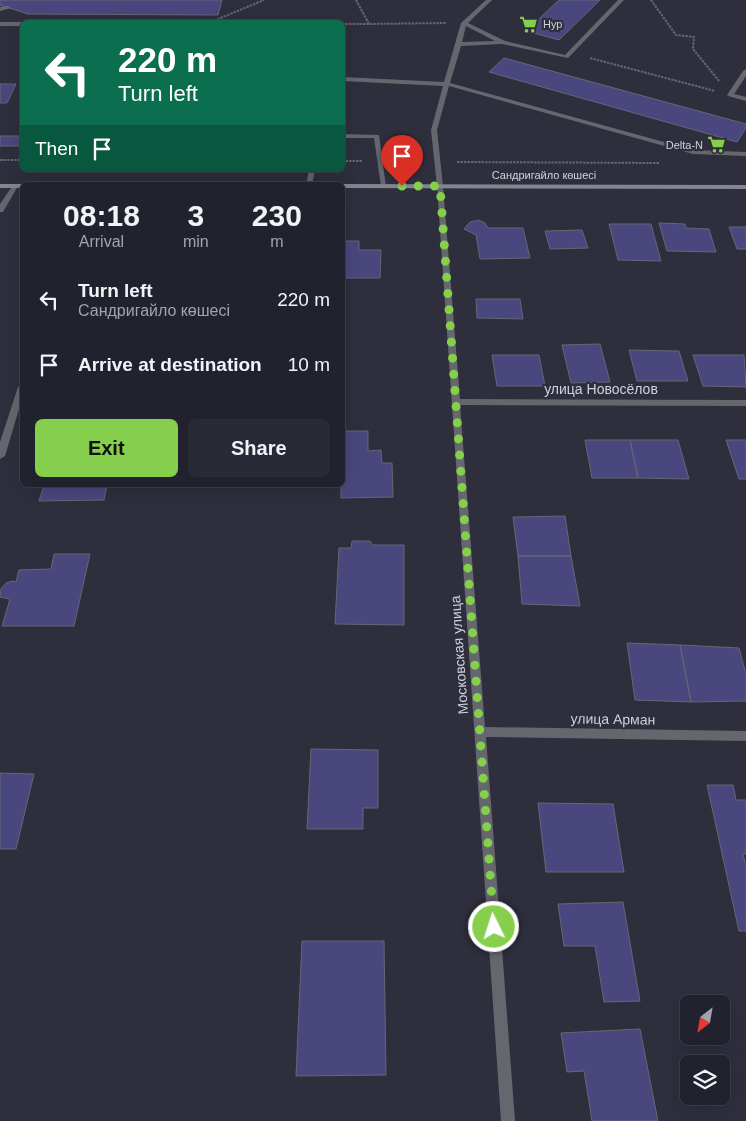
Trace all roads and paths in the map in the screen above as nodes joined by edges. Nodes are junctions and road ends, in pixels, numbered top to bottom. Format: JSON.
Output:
{"nodes":[{"id":1,"x":264,"y":0,"type":"edge"},
{"id":2,"x":356,"y":0,"type":"edge"},
{"id":3,"x":489,"y":0,"type":"edge"},
{"id":4,"x":621,"y":0,"type":"edge"},
{"id":5,"x":651,"y":0,"type":"edge"},
{"id":6,"x":8,"y":8,"type":"dead end"},
{"id":7,"x":0,"y":9,"type":"edge"},
{"id":8,"x":216,"y":20,"type":"edge"},
{"id":9,"x":464,"y":23,"type":"junction"},
{"id":10,"x":0,"y":24,"type":"edge"},
{"id":11,"x":20,"y":24,"type":"edge"},
{"id":12,"x":345,"y":24,"type":"edge"},
{"id":13,"x":369,"y":24,"type":"junction"},
{"id":14,"x":503,"y":42,"type":"junction"},
{"id":15,"x":458,"y":44,"type":"junction"},
{"id":16,"x":570,"y":53,"type":"junction"},
{"id":17,"x":746,"y":71,"type":"edge"},
{"id":18,"x":345,"y":80,"type":"edge"},
{"id":19,"x":448,"y":84,"type":"junction"},
{"id":20,"x":730,"y":95,"type":"junction"},
{"id":21,"x":746,"y":99,"type":"edge"},
{"id":22,"x":345,"y":136,"type":"edge"},
{"id":23,"x":746,"y":154,"type":"edge"},
{"id":24,"x":0,"y":160,"type":"edge"},
{"id":25,"x":20,"y":160,"type":"edge"},
{"id":26,"x":345,"y":161,"type":"edge"},
{"id":27,"x":380,"y":162,"type":"junction"},
{"id":28,"x":437,"y":162,"type":"junction"},
{"id":29,"x":666,"y":163,"type":"dead end"},
{"id":30,"x":0,"y":186,"type":"edge"},
{"id":31,"x":19,"y":186,"type":"edge"},
{"id":32,"x":345,"y":186,"type":"edge"},
{"id":33,"x":384,"y":186,"type":"junction"},
{"id":34,"x":440,"y":186,"type":"junction"},
{"id":35,"x":746,"y":187,"type":"edge"},
{"id":36,"x":0,"y":210,"type":"edge"},
{"id":37,"x":20,"y":393,"type":"edge"},
{"id":38,"x":456,"y":402,"type":"junction"},
{"id":39,"x":746,"y":403,"type":"edge"},
{"id":40,"x":0,"y":456,"type":"edge"},
{"id":41,"x":480,"y":732,"type":"junction"},
{"id":42,"x":746,"y":736,"type":"edge"},
{"id":43,"x":508,"y":1121,"type":"edge"}],
"edges":[{"from":1,"to":8,"type":"path"},
{"from":2,"to":13,"type":"path"},
{"from":3,"to":9,"type":"lane"},
{"from":4,"to":16,"type":"lane"},
{"from":5,"to":20,"type":"path"},
{"from":6,"to":7,"type":"lane"},
{"from":9,"to":13,"type":"path"},
{"from":9,"to":14,"type":"lane"},
{"from":9,"to":15,"type":"lane","name":"Московская улица"},
{"from":10,"to":11,"type":"lane"},
{"from":12,"to":13,"type":"path"},
{"from":14,"to":15,"type":"lane"},
{"from":14,"to":16,"type":"lane"},
{"from":15,"to":19,"type":"lane","name":"Московская улица"},
{"from":16,"to":20,"type":"path"},
{"from":17,"to":20,"type":"lane"},
{"from":18,"to":19,"type":"lane"},
{"from":19,"to":23,"type":"lane"},
{"from":19,"to":28,"type":"lane","name":"Московская улица"},
{"from":20,"to":21,"type":"lane"},
{"from":22,"to":27,"type":"lane"},
{"from":24,"to":25,"type":"path"},
{"from":26,"to":27,"type":"path"},
{"from":27,"to":28,"type":"path"},
{"from":27,"to":33,"type":"lane"},
{"from":28,"to":29,"type":"path"},
{"from":28,"to":34,"type":"lane","name":"Московская улица"},
{"from":30,"to":31,"type":"street"},
{"from":31,"to":36,"type":"lane"},
{"from":32,"to":33,"type":"street","name":"Сандригайло көшесі"},
{"from":33,"to":34,"type":"street","name":"Сандригайло көшесі"},
{"from":34,"to":35,"type":"street","name":"Сандригайло көшесі"},
{"from":34,"to":38,"type":"lane","name":"Московская улица"},
{"from":37,"to":40,"type":"lane"},
{"from":38,"to":39,"type":"lane","name":"улица Новосёлов"},
{"from":38,"to":41,"type":"lane","name":"Московская улица"},
{"from":41,"to":42,"type":"lane","name":"улица Арман"},
{"from":41,"to":43,"type":"lane","name":"Московская улица"}]}
